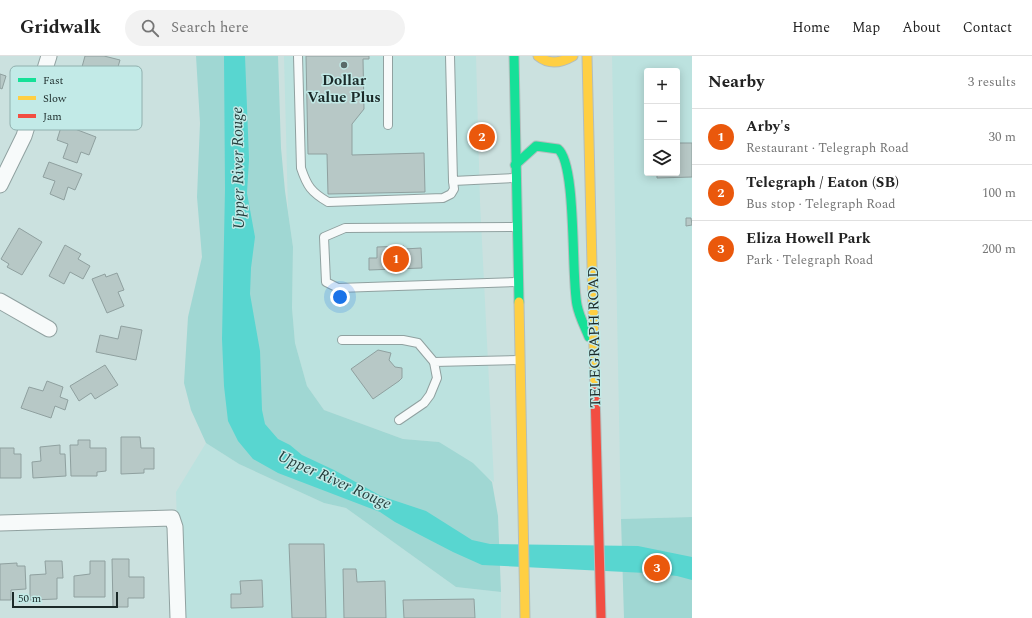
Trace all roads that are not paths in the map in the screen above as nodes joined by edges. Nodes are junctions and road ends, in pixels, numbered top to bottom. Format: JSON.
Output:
{"nodes":[{"id":1,"x":50,"y":56,"type":"edge"},
{"id":2,"x":298,"y":56,"type":"edge"},
{"id":3,"x":388,"y":56,"type":"edge"},
{"id":4,"x":450,"y":56,"type":"edge"},
{"id":5,"x":514,"y":56,"type":"edge"},
{"id":6,"x":538,"y":56,"type":"edge"},
{"id":7,"x":573,"y":56,"type":"edge"},
{"id":8,"x":587,"y":56,"type":"edge"},
{"id":9,"x":47,"y":66,"type":"edge"},
{"id":10,"x":388,"y":125,"type":"dead end"},
{"id":11,"x":26,"y":130,"type":"edge"},
{"id":12,"x":515,"y":165,"type":"junction"},
{"id":13,"x":515,"y":178,"type":"junction"},
{"id":14,"x":453,"y":181,"type":"junction"},
{"id":15,"x":0,"y":185,"type":"edge"},
{"id":16,"x":518,"y":227,"type":"junction"},
{"id":17,"x":518,"y":282,"type":"junction"},
{"id":18,"x":0,"y":301,"type":"edge"},
{"id":19,"x":49,"y":329,"type":"dead end"},
{"id":20,"x":342,"y":340,"type":"dead end"},
{"id":21,"x":594,"y":351,"type":"junction"},
{"id":22,"x":520,"y":360,"type":"junction"},
{"id":23,"x":434,"y":362,"type":"junction"},
{"id":24,"x":399,"y":420,"type":"dead end"},
{"id":25,"x":0,"y":523,"type":"edge"},
{"id":26,"x":178,"y":618,"type":"edge"},
{"id":27,"x":526,"y":618,"type":"edge"},
{"id":28,"x":601,"y":618,"type":"edge"}],
"edges":[{"from":1,"to":9,"type":"street"},
{"from":2,"to":14,"type":"lane"},
{"from":3,"to":10,"type":"lane"},
{"from":4,"to":14,"type":"lane"},
{"from":5,"to":12,"type":"main road"},
{"from":6,"to":7,"type":"main road"},
{"from":8,"to":21,"type":"main road","name":"TELEGRAPH ROAD"},
{"from":11,"to":15,"type":"street"},
{"from":12,"to":13,"type":"main road"},
{"from":12,"to":21,"type":"main road"},
{"from":13,"to":14,"type":"lane"},
{"from":13,"to":16,"type":"main road"},
{"from":16,"to":17,"type":"main road"},
{"from":16,"to":17,"type":"lane"},
{"from":17,"to":22,"type":"main road"},
{"from":18,"to":19,"type":"street"},
{"from":20,"to":23,"type":"lane"},
{"from":21,"to":28,"type":"main road","name":"TELEGRAPH ROAD"},
{"from":22,"to":23,"type":"lane"},
{"from":22,"to":27,"type":"main road"},
{"from":23,"to":24,"type":"lane"},
{"from":25,"to":26,"type":"street"}]}
